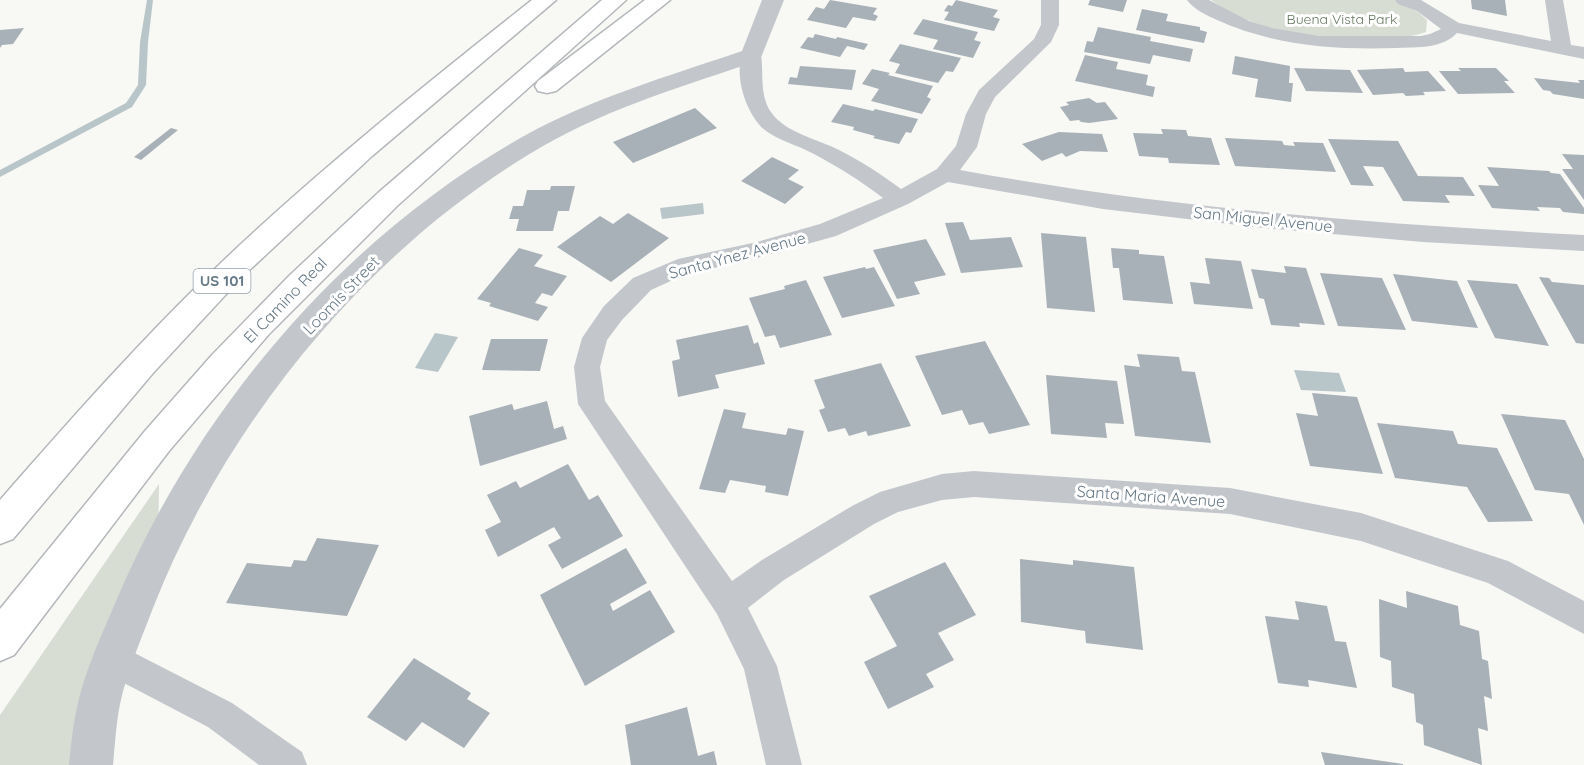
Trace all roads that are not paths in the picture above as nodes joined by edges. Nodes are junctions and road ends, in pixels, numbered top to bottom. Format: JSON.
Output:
{"nodes":[{"id":1,"x":517,"y":0,"type":"edge"},
{"id":2,"x":545,"y":0,"type":"edge"},
{"id":3,"x":615,"y":0,"type":"edge"},
{"id":4,"x":659,"y":0,"type":"edge"},
{"id":5,"x":772,"y":0,"type":"edge"},
{"id":6,"x":1050,"y":0,"type":"edge"},
{"id":7,"x":1196,"y":0,"type":"edge"},
{"id":8,"x":1404,"y":0,"type":"edge"},
{"id":9,"x":1554,"y":0,"type":"edge"},
{"id":10,"x":1453,"y":27,"type":"junction"},
{"id":11,"x":1562,"y":49,"type":"junction"},
{"id":12,"x":1584,"y":53,"type":"edge"},
{"id":13,"x":752,"y":55,"type":"junction"},
{"id":14,"x":469,"y":61,"type":"junction"},
{"id":15,"x":424,"y":165,"type":"junction"},
{"id":16,"x":945,"y":174,"type":"junction"},
{"id":17,"x":900,"y":199,"type":"junction"},
{"id":18,"x":1584,"y":243,"type":"edge"},
{"id":19,"x":0,"y":527,"type":"edge"},
{"id":20,"x":728,"y":603,"type":"junction"},
{"id":21,"x":1584,"y":618,"type":"edge"},
{"id":22,"x":0,"y":641,"type":"edge"},
{"id":23,"x":113,"y":659,"type":"junction"},
{"id":24,"x":91,"y":765,"type":"edge"},
{"id":25,"x":289,"y":765,"type":"edge"},
{"id":26,"x":784,"y":765,"type":"edge"}],
"edges":[{"from":1,"to":14,"type":"highway"},
{"from":2,"to":14,"type":"highway","number":"US 101"},
{"from":3,"to":15,"type":"highway","name":"El Camino Real"},
{"from":4,"to":15,"type":"highway"},
{"from":5,"to":13,"type":"street"},
{"from":6,"to":16,"type":"street","name":"Santa Ynez Avenue"},
{"from":7,"to":10,"type":"street"},
{"from":8,"to":10,"type":"street"},
{"from":9,"to":11,"type":"street"},
{"from":10,"to":11,"type":"street"},
{"from":11,"to":12,"type":"street"},
{"from":13,"to":17,"type":"street"},
{"from":13,"to":23,"type":"street","name":"Loomis Street"},
{"from":14,"to":19,"type":"highway","number":"US 101"},
{"from":15,"to":22,"type":"highway","name":"El Camino Real"},
{"from":16,"to":17,"type":"street","name":"Santa Ynez Avenue"},
{"from":16,"to":18,"type":"street","name":"San Miguel Avenue"},
{"from":17,"to":20,"type":"street","name":"Santa Ynez Avenue"},
{"from":20,"to":21,"type":"street","name":"Santa Maria Avenue"},
{"from":20,"to":26,"type":"street","name":"Santa Ynez Avenue"},
{"from":23,"to":24,"type":"street","name":"Loomis Street"},
{"from":23,"to":25,"type":"street"}]}
